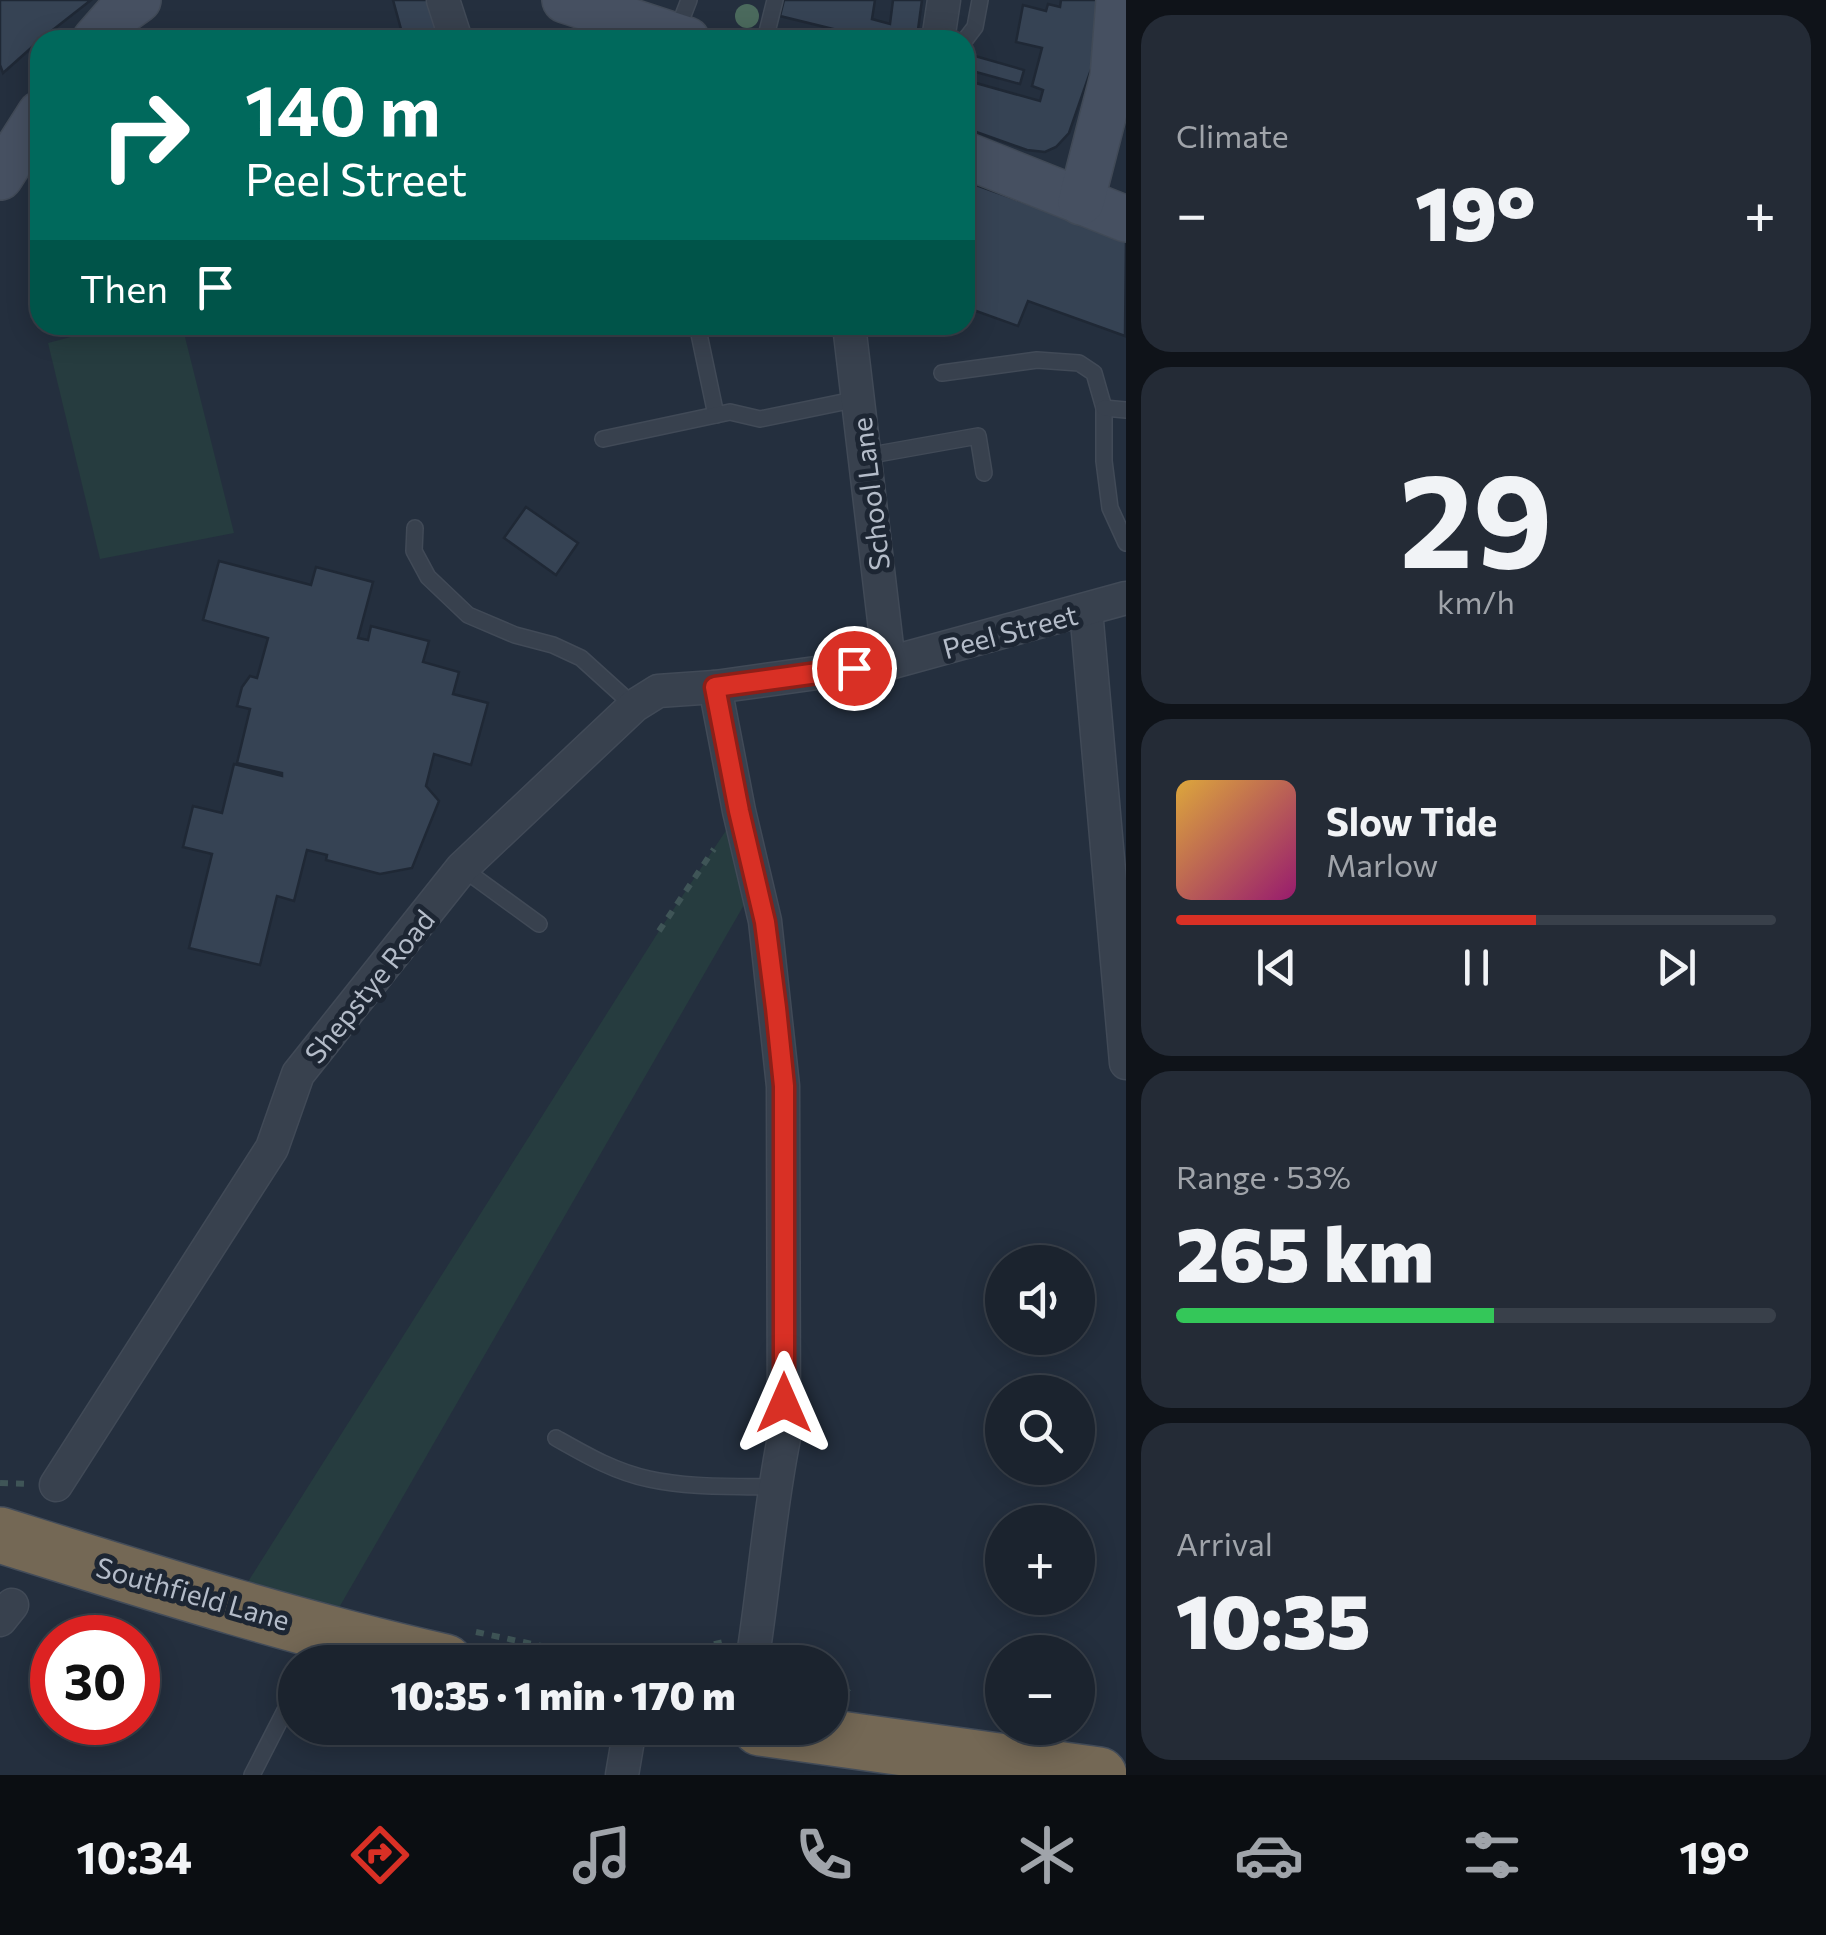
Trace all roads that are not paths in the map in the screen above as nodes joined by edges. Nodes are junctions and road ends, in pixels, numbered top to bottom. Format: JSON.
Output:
{"nodes":[{"id":1,"x":138,"y":0,"type":"edge"},
{"id":2,"x":443,"y":0,"type":"edge"},
{"id":3,"x":565,"y":0,"type":"edge"},
{"id":4,"x":774,"y":0,"type":"edge"},
{"id":5,"x":944,"y":0,"type":"edge"},
{"id":6,"x":980,"y":0,"type":"edge"},
{"id":7,"x":1119,"y":0,"type":"edge"},
{"id":8,"x":684,"y":25,"type":"edge"},
{"id":9,"x":104,"y":30,"type":"edge"},
{"id":10,"x":453,"y":30,"type":"edge"},
{"id":11,"x":628,"y":30,"type":"edge"},
{"id":12,"x":767,"y":30,"type":"edge"},
{"id":13,"x":940,"y":30,"type":"edge"},
{"id":14,"x":973,"y":30,"type":"edge"},
{"id":15,"x":30,"y":130,"type":"edge"},
{"id":16,"x":975,"y":159,"type":"edge"},
{"id":17,"x":0,"y":177,"type":"edge"},
{"id":18,"x":1082,"y":202,"type":"junction"},
{"id":19,"x":1126,"y":219,"type":"edge"},
{"id":20,"x":700,"y":335,"type":"edge"},
{"id":21,"x":850,"y":335,"type":"edge"},
{"id":22,"x":942,"y":374,"type":"dead end"},
{"id":23,"x":858,"y":398,"type":"junction"},
{"id":24,"x":1104,"y":408,"type":"junction"},
{"id":25,"x":1126,"y":410,"type":"edge"},
{"id":26,"x":716,"y":415,"type":"junction"},
{"id":27,"x":603,"y":439,"type":"dead end"},
{"id":28,"x":866,"y":456,"type":"junction"},
{"id":29,"x":984,"y":474,"type":"dead end"},
{"id":30,"x":415,"y":528,"type":"dead end"},
{"id":31,"x":1126,"y":544,"type":"edge"},
{"id":32,"x":1126,"y":598,"type":"edge"},
{"id":33,"x":1086,"y":610,"type":"junction"},
{"id":34,"x":889,"y":664,"type":"junction"},
{"id":35,"x":715,"y":687,"type":"junction"},
{"id":36,"x":634,"y":706,"type":"junction"},
{"id":37,"x":462,"y":868,"type":"junction"},
{"id":38,"x":540,"y":924,"type":"dead end"},
{"id":39,"x":1126,"y":1063,"type":"edge"},
{"id":40,"x":556,"y":1438,"type":"dead end"},
{"id":41,"x":56,"y":1485,"type":"dead end"},
{"id":42,"x":774,"y":1487,"type":"junction"},
{"id":43,"x":0,"y":1535,"type":"edge"},
{"id":44,"x":368,"y":1645,"type":"edge"},
{"id":45,"x":754,"y":1645,"type":"edge"},
{"id":46,"x":278,"y":1724,"type":"edge"},
{"id":47,"x":848,"y":1740,"type":"edge"},
{"id":48,"x":627,"y":1745,"type":"edge"},
{"id":49,"x":252,"y":1775,"type":"edge"},
{"id":50,"x":622,"y":1775,"type":"edge"},
{"id":51,"x":1099,"y":1775,"type":"edge"}],
"edges":[{"from":1,"to":9,"type":"main road"},
{"from":2,"to":10,"type":"street"},
{"from":3,"to":11,"type":"main road"},
{"from":4,"to":12,"type":"lane"},
{"from":5,"to":13,"type":"street"},
{"from":6,"to":14,"type":"lane"},
{"from":7,"to":18,"type":"main road"},
{"from":8,"to":11,"type":"main road"},
{"from":15,"to":17,"type":"main road"},
{"from":16,"to":18,"type":"main road"},
{"from":18,"to":19,"type":"main road"},
{"from":20,"to":26,"type":"lane"},
{"from":21,"to":23,"type":"street","name":"School Lane"},
{"from":22,"to":24,"type":"lane"},
{"from":23,"to":26,"type":"lane"},
{"from":23,"to":28,"type":"street","name":"School Lane"},
{"from":24,"to":25,"type":"lane"},
{"from":24,"to":31,"type":"lane"},
{"from":26,"to":27,"type":"lane"},
{"from":28,"to":29,"type":"lane"},
{"from":28,"to":34,"type":"street","name":"School Lane"},
{"from":30,"to":36,"type":"lane"},
{"from":32,"to":33,"type":"street","name":"Peel Street"},
{"from":33,"to":34,"type":"street","name":"Peel Street"},
{"from":33,"to":39,"type":"street"},
{"from":34,"to":35,"type":"street","name":"Peel Street"},
{"from":35,"to":36,"type":"street","name":"Shepstye Road"},
{"from":35,"to":42,"type":"street"},
{"from":36,"to":37,"type":"street","name":"Shepstye Road"},
{"from":37,"to":38,"type":"lane"},
{"from":37,"to":41,"type":"street","name":"Shepstye Road"},
{"from":40,"to":42,"type":"lane"},
{"from":42,"to":45,"type":"street"},
{"from":43,"to":44,"type":"highway","name":"Southfield Lane"},
{"from":46,"to":49,"type":"lane"},
{"from":47,"to":51,"type":"highway"},
{"from":48,"to":50,"type":"street"}]}
